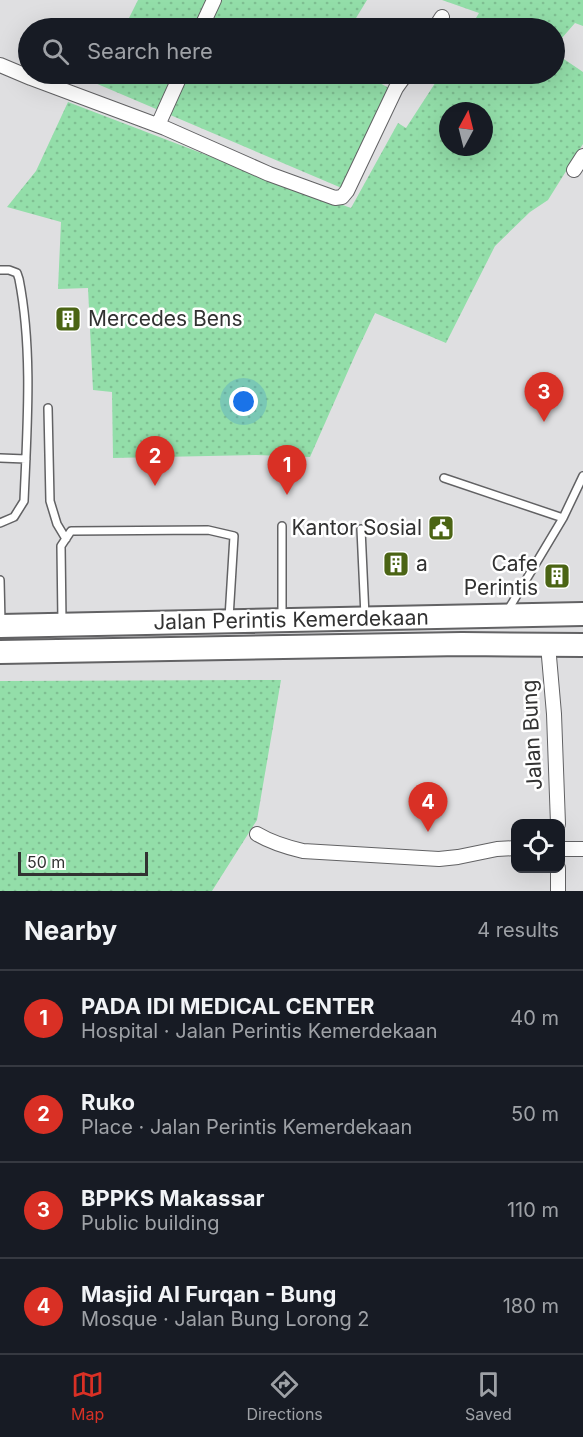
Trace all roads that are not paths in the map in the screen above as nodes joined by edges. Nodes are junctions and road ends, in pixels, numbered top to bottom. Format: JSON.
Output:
{"nodes":[{"id":1,"x":214,"y":0,"type":"edge"},
{"id":2,"x":206,"y":18,"type":"edge"},
{"id":3,"x":0,"y":65,"type":"edge"},
{"id":4,"x":18,"y":73,"type":"edge"},
{"id":5,"x":47,"y":84,"type":"edge"},
{"id":6,"x":176,"y":84,"type":"edge"},
{"id":7,"x":399,"y":84,"type":"edge"},
{"id":8,"x":158,"y":125,"type":"junction"},
{"id":9,"x":583,"y":156,"type":"edge"},
{"id":10,"x":574,"y":170,"type":"dead end"},
{"id":11,"x":0,"y":270,"type":"edge"},
{"id":12,"x":48,"y":408,"type":"dead end"},
{"id":13,"x":0,"y":458,"type":"edge"},
{"id":14,"x":26,"y":459,"type":"junction"},
{"id":15,"x":583,"y":476,"type":"edge"},
{"id":16,"x":444,"y":478,"type":"dead end"},
{"id":17,"x":574,"y":497,"type":"junction"},
{"id":18,"x":583,"y":501,"type":"edge"},
{"id":19,"x":563,"y":518,"type":"junction"},
{"id":20,"x":0,"y":523,"type":"edge"},
{"id":21,"x":282,"y":526,"type":"dead end"},
{"id":22,"x":360,"y":529,"type":"dead end"},
{"id":23,"x":66,"y":539,"type":"junction"},
{"id":24,"x":0,"y":580,"type":"edge"},
{"id":25,"x":583,"y":614,"type":"edge"},
{"id":26,"x":505,"y":615,"type":"junction"},
{"id":27,"x":365,"y":619,"type":"junction"},
{"id":28,"x":282,"y":620,"type":"junction"},
{"id":29,"x":229,"y":621,"type":"junction"},
{"id":30,"x":62,"y":624,"type":"junction"},
{"id":31,"x":1,"y":626,"type":"edge"},
{"id":32,"x":548,"y":645,"type":"junction"},
{"id":33,"x":583,"y":645,"type":"edge"},
{"id":34,"x":0,"y":652,"type":"edge"},
{"id":35,"x":558,"y":819,"type":"edge"},
{"id":36,"x":257,"y":834,"type":"dead end"},
{"id":37,"x":511,"y":848,"type":"edge"},
{"id":38,"x":565,"y":849,"type":"edge"},
{"id":39,"x":583,"y":849,"type":"edge"},
{"id":40,"x":558,"y":873,"type":"edge"},
{"id":41,"x":558,"y":891,"type":"edge"}],
"edges":[{"from":1,"to":2,"type":"street"},
{"from":3,"to":4,"type":"street"},
{"from":5,"to":8,"type":"street"},
{"from":6,"to":8,"type":"street"},
{"from":7,"to":8,"type":"street"},
{"from":9,"to":10,"type":"street"},
{"from":11,"to":14,"type":"lane"},
{"from":12,"to":23,"type":"lane"},
{"from":13,"to":14,"type":"lane"},
{"from":14,"to":20,"type":"lane"},
{"from":15,"to":17,"type":"lane"},
{"from":16,"to":19,"type":"lane"},
{"from":17,"to":18,"type":"lane"},
{"from":17,"to":19,"type":"lane"},
{"from":19,"to":26,"type":"lane"},
{"from":21,"to":28,"type":"lane"},
{"from":22,"to":27,"type":"lane"},
{"from":23,"to":29,"type":"lane"},
{"from":23,"to":30,"type":"lane"},
{"from":24,"to":31,"type":"lane"},
{"from":25,"to":26,"type":"highway","name":"Jalan Perintis Kemerdekaan"},
{"from":26,"to":27,"type":"highway","name":"Jalan Perintis Kemerdekaan"},
{"from":27,"to":28,"type":"highway","name":"Jalan Perintis Kemerdekaan"},
{"from":28,"to":29,"type":"highway","name":"Jalan Perintis Kemerdekaan"},
{"from":29,"to":30,"type":"highway","name":"Jalan Perintis Kemerdekaan"},
{"from":30,"to":31,"type":"highway","name":"Jalan Perintis Kemerdekaan"},
{"from":32,"to":33,"type":"highway","name":"Jalan Perintis Kemerdekaan"},
{"from":32,"to":34,"type":"highway","name":"Jalan Perintis Kemerdekaan"},
{"from":32,"to":35,"type":"street","name":"Jalan Bung"},
{"from":36,"to":37,"type":"street"},
{"from":38,"to":39,"type":"street"},
{"from":40,"to":41,"type":"street"}]}
